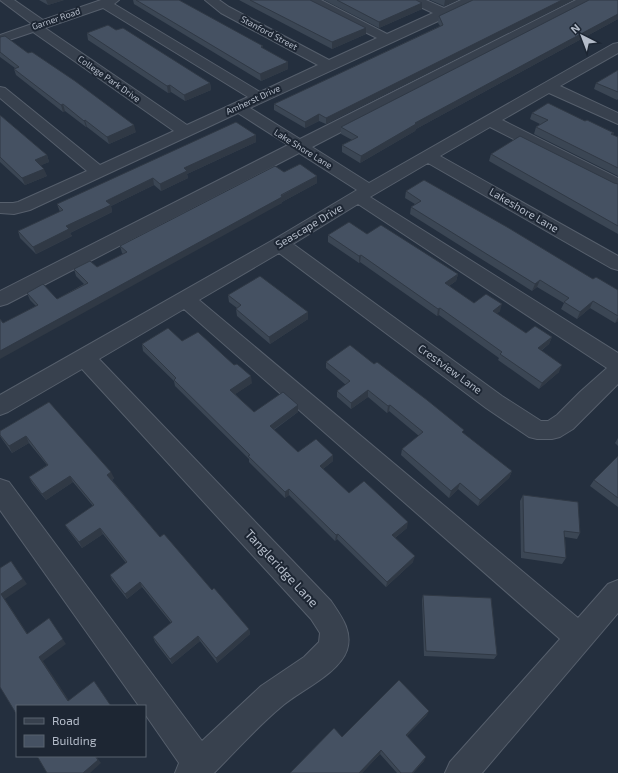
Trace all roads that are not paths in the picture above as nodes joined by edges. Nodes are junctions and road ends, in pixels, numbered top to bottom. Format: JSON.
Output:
{"nodes":[{"id":1,"x":6,"y":0,"type":"edge"},
{"id":2,"x":211,"y":0,"type":"edge"},
{"id":3,"x":311,"y":0,"type":"edge"},
{"id":4,"x":416,"y":0,"type":"edge"},
{"id":5,"x":471,"y":0,"type":"edge"},
{"id":6,"x":586,"y":0,"type":"edge"},
{"id":7,"x":109,"y":1,"type":"edge"},
{"id":8,"x":445,"y":12,"type":"junction"},
{"id":9,"x":38,"y":26,"type":"junction"},
{"id":10,"x":0,"y":39,"type":"edge"},
{"id":11,"x":388,"y":39,"type":"junction"},
{"id":12,"x":618,"y":47,"type":"edge"},
{"id":13,"x":328,"y":65,"type":"junction"},
{"id":14,"x":549,"y":87,"type":"junction"},
{"id":15,"x":0,"y":91,"type":"edge"},
{"id":16,"x":259,"y":97,"type":"junction"},
{"id":17,"x":238,"y":107,"type":"junction"},
{"id":18,"x":618,"y":119,"type":"edge"},
{"id":19,"x":491,"y":121,"type":"junction"},
{"id":20,"x":185,"y":131,"type":"junction"},
{"id":21,"x":300,"y":146,"type":"junction"},
{"id":22,"x":430,"y":156,"type":"junction"},
{"id":23,"x":97,"y":171,"type":"junction"},
{"id":24,"x":618,"y":185,"type":"edge"},
{"id":25,"x":364,"y":193,"type":"junction"},
{"id":26,"x":0,"y":208,"type":"edge"},
{"id":27,"x":280,"y":244,"type":"junction"},
{"id":28,"x":618,"y":264,"type":"edge"},
{"id":29,"x":0,"y":299,"type":"edge"},
{"id":30,"x":186,"y":299,"type":"junction"},
{"id":31,"x":85,"y":358,"type":"junction"},
{"id":32,"x":618,"y":364,"type":"edge"},
{"id":33,"x":618,"y":371,"type":"edge"},
{"id":34,"x":0,"y":406,"type":"edge"},
{"id":35,"x":0,"y":490,"type":"edge"},
{"id":36,"x":618,"y":593,"type":"edge"},
{"id":37,"x":579,"y":637,"type":"junction"},
{"id":38,"x":195,"y":769,"type":"edge"},
{"id":39,"x":461,"y":773,"type":"edge"}],
"edges":[{"from":1,"to":9,"type":"street","name":"College Park Drive"},
{"from":2,"to":13,"type":"street","name":"Stanford Street"},
{"from":3,"to":11,"type":"street"},
{"from":4,"to":8,"type":"street"},
{"from":5,"to":8,"type":"street","name":"Amherst Drive"},
{"from":6,"to":21,"type":"street"},
{"from":7,"to":9,"type":"street","name":"Garner Road"},
{"from":7,"to":16,"type":"street"},
{"from":8,"to":11,"type":"street","name":"Amherst Drive"},
{"from":9,"to":10,"type":"street","name":"Garner Road"},
{"from":9,"to":20,"type":"street","name":"College Park Drive"},
{"from":11,"to":13,"type":"street","name":"Amherst Drive"},
{"from":12,"to":14,"type":"street","name":"Seascape Drive"},
{"from":13,"to":16,"type":"street","name":"Amherst Drive"},
{"from":14,"to":18,"type":"street"},
{"from":14,"to":19,"type":"street","name":"Seascape Drive"},
{"from":15,"to":23,"type":"street"},
{"from":16,"to":17,"type":"street","name":"Amherst Drive"},
{"from":17,"to":20,"type":"street","name":"Amherst Drive"},
{"from":17,"to":21,"type":"street","name":"Lake Shore Lane"},
{"from":19,"to":22,"type":"street","name":"Seascape Drive"},
{"from":19,"to":24,"type":"street"},
{"from":20,"to":23,"type":"street","name":"Amherst Drive"},
{"from":21,"to":25,"type":"street","name":"Lake Shore Lane"},
{"from":21,"to":29,"type":"street"},
{"from":22,"to":25,"type":"street","name":"Seascape Drive"},
{"from":22,"to":28,"type":"street","name":"Lakeshore Lane"},
{"from":23,"to":26,"type":"street","name":"Amherst Drive"},
{"from":25,"to":27,"type":"street","name":"Seascape Drive"},
{"from":25,"to":32,"type":"street","name":"Lake Shore Lane"},
{"from":27,"to":30,"type":"street","name":"Seascape Drive"},
{"from":27,"to":33,"type":"street","name":"Crestview Lane"},
{"from":30,"to":31,"type":"street","name":"Seascape Drive"},
{"from":30,"to":37,"type":"street"},
{"from":31,"to":34,"type":"street","name":"Seascape Drive"},
{"from":31,"to":38,"type":"street","name":"Tangleridge Lane"},
{"from":35,"to":38,"type":"street"},
{"from":36,"to":37,"type":"street"},
{"from":37,"to":39,"type":"street"}]}
